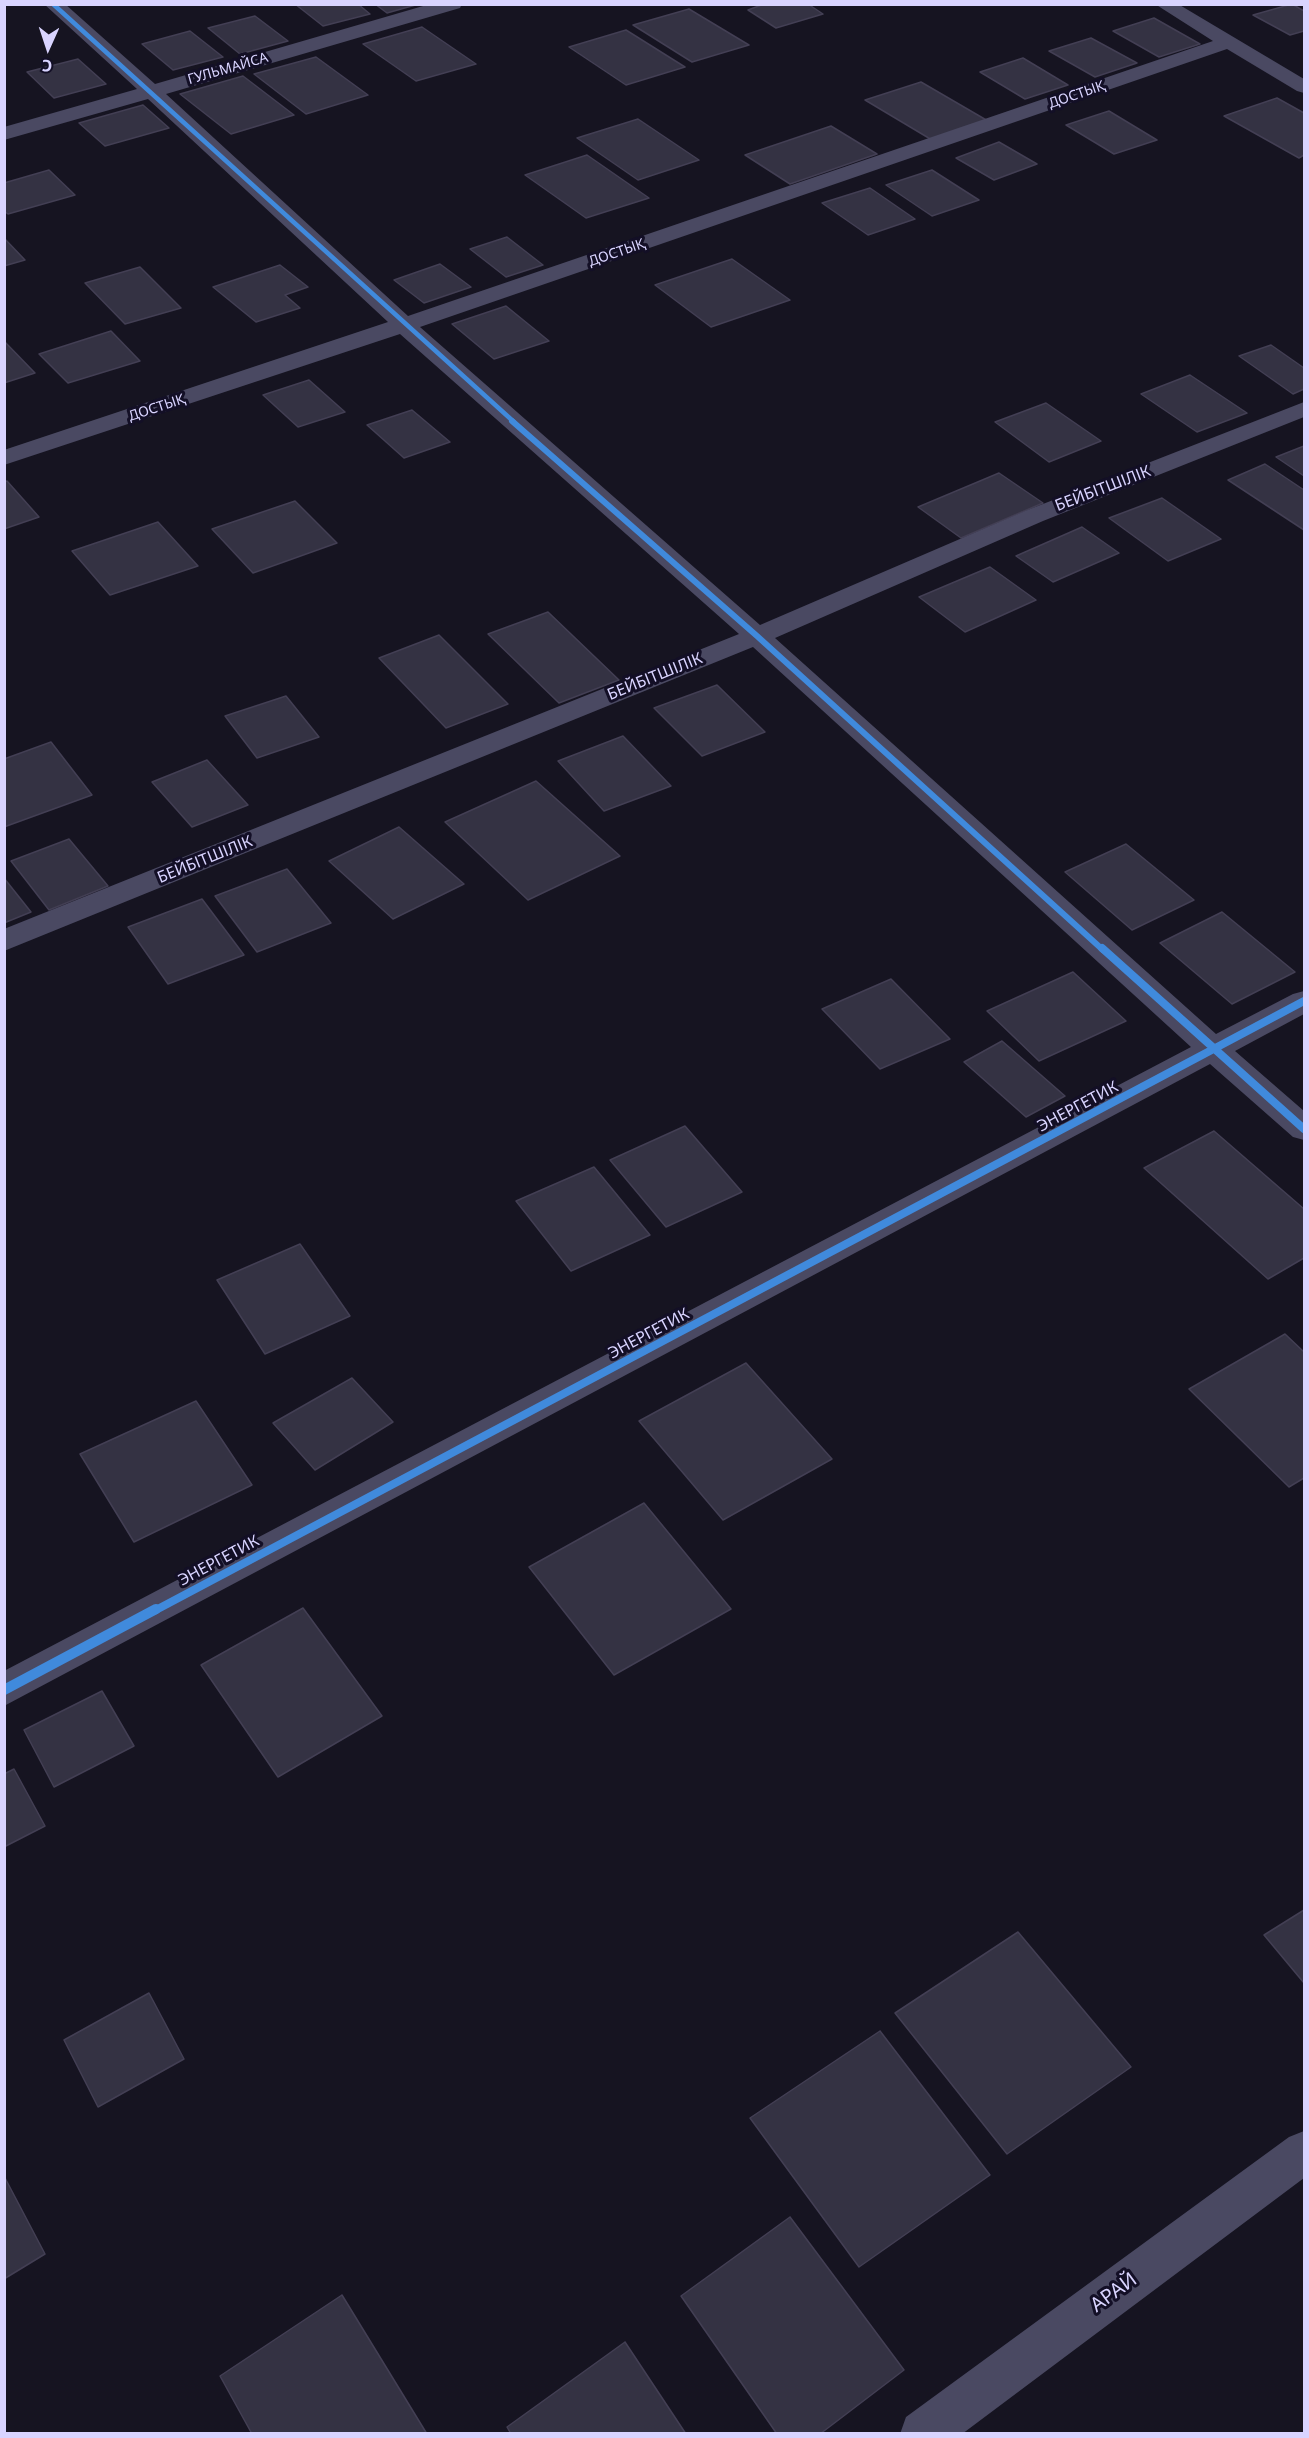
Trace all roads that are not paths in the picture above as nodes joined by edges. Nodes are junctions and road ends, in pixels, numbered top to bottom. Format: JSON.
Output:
{"nodes":[{"id":1,"x":53,"y":4,"type":"edge"},
{"id":2,"x":453,"y":4,"type":"edge"},
{"id":3,"x":1164,"y":4,"type":"edge"},
{"id":4,"x":1228,"y":42,"type":"junction"},
{"id":5,"x":1305,"y":87,"type":"edge"},
{"id":6,"x":151,"y":91,"type":"junction"},
{"id":7,"x":4,"y":134,"type":"edge"},
{"id":8,"x":404,"y":325,"type":"junction"},
{"id":9,"x":1305,"y":410,"type":"edge"},
{"id":10,"x":4,"y":458,"type":"edge"},
{"id":11,"x":757,"y":636,"type":"junction"},
{"id":12,"x":4,"y":941,"type":"edge"},
{"id":13,"x":1305,"y":1001,"type":"edge"},
{"id":14,"x":1215,"y":1051,"type":"junction"},
{"id":15,"x":1305,"y":1129,"type":"edge"},
{"id":16,"x":4,"y":1690,"type":"edge"},
{"id":17,"x":1305,"y":2152,"type":"edge"},
{"id":18,"x":923,"y":2433,"type":"edge"}],
"edges":[{"from":1,"to":6,"type":"street"},
{"from":2,"to":6,"type":"street","name":"ГУЛЬМАЙСА"},
{"from":3,"to":4,"type":"street"},
{"from":4,"to":5,"type":"street"},
{"from":4,"to":8,"type":"street","name":"ДОСТЫҚ"},
{"from":6,"to":7,"type":"street","name":"ГУЛЬМАЙСА"},
{"from":6,"to":8,"type":"street"},
{"from":8,"to":10,"type":"street","name":"ДОСТЫҚ"},
{"from":8,"to":11,"type":"street"},
{"from":9,"to":11,"type":"street","name":"БЕЙБІТШІЛІК"},
{"from":11,"to":12,"type":"street","name":"БЕЙБІТШІЛІК"},
{"from":11,"to":14,"type":"street"},
{"from":13,"to":14,"type":"street","name":"ЭНЕРГЕТИК"},
{"from":14,"to":15,"type":"street"},
{"from":14,"to":16,"type":"street","name":"ЭНЕРГЕТИК"},
{"from":17,"to":18,"type":"street","name":"АРАЙ"}]}
